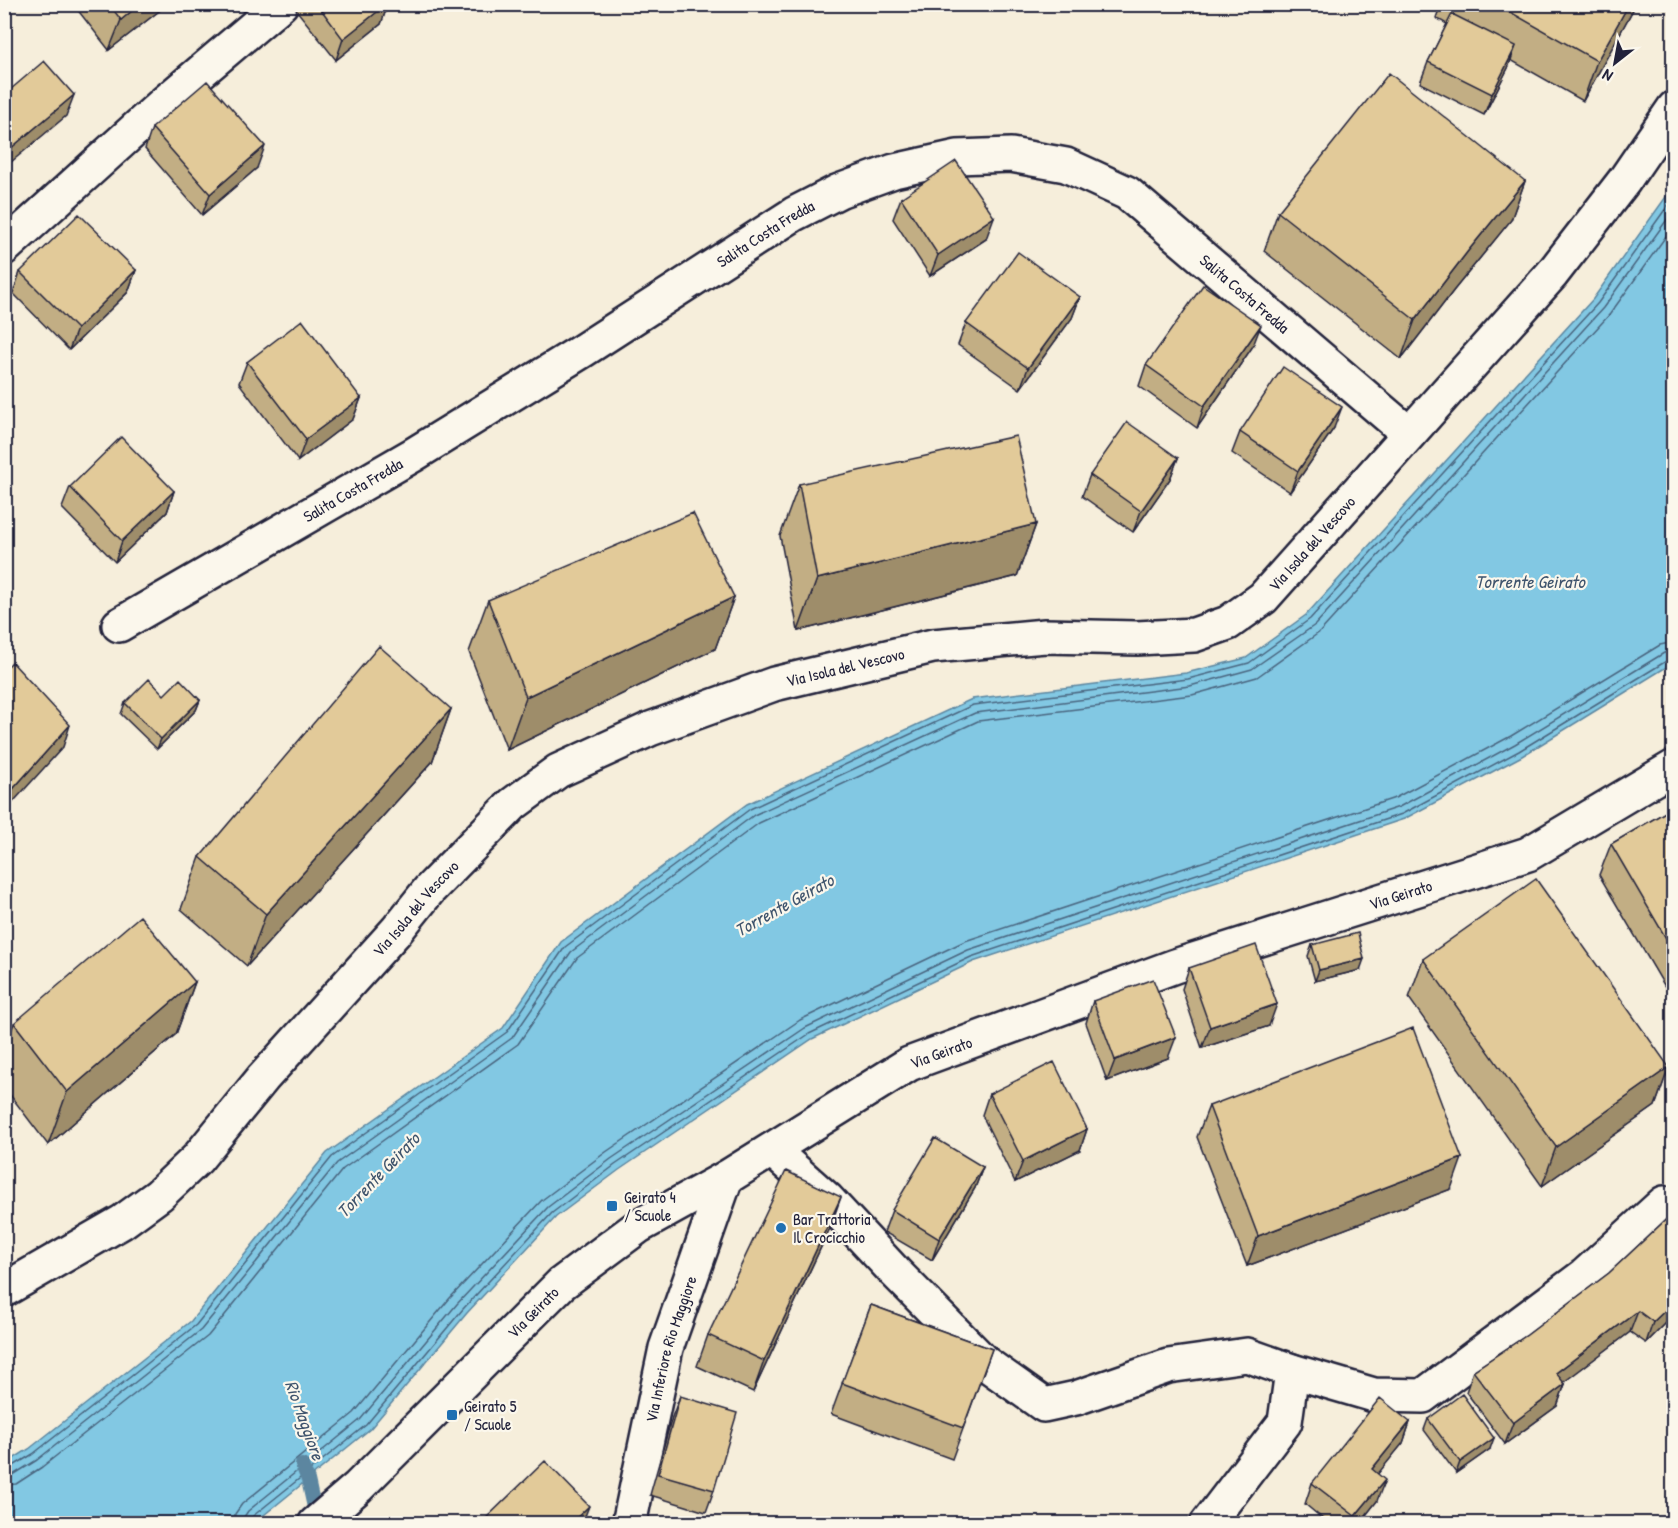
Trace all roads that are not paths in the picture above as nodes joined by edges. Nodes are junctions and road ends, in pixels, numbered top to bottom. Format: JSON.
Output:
{"nodes":[{"id":1,"x":281,"y":4,"type":"edge"},
{"id":2,"x":1674,"y":108,"type":"edge"},
{"id":3,"x":4,"y":248,"type":"edge"},
{"id":4,"x":1408,"y":433,"type":"junction"},
{"id":5,"x":119,"y":625,"type":"dead end"},
{"id":6,"x":1674,"y":767,"type":"edge"},
{"id":7,"x":772,"y":1150,"type":"junction"},
{"id":8,"x":726,"y":1178,"type":"junction"},
{"id":9,"x":1664,"y":1203,"type":"dead end"},
{"id":10,"x":4,"y":1290,"type":"edge"},
{"id":11,"x":1292,"y":1371,"type":"junction"},
{"id":12,"x":315,"y":1524,"type":"edge"},
{"id":13,"x":629,"y":1524,"type":"edge"},
{"id":14,"x":1207,"y":1524,"type":"edge"}],
"edges":[{"from":1,"to":3,"type":"street"},
{"from":2,"to":4,"type":"street","name":"Via Isola del Vescovo"},
{"from":4,"to":5,"type":"street","name":"Salita Costa Fredda"},
{"from":4,"to":10,"type":"street","name":"Via Isola del Vescovo"},
{"from":6,"to":7,"type":"street","name":"Via Geirato"},
{"from":7,"to":8,"type":"street","name":"Via Geirato"},
{"from":7,"to":11,"type":"street"},
{"from":8,"to":12,"type":"street","name":"Via Geirato"},
{"from":8,"to":13,"type":"street","name":"Via Inferiore Rio Maggiore"},
{"from":9,"to":11,"type":"street"},
{"from":11,"to":14,"type":"street"}]}
